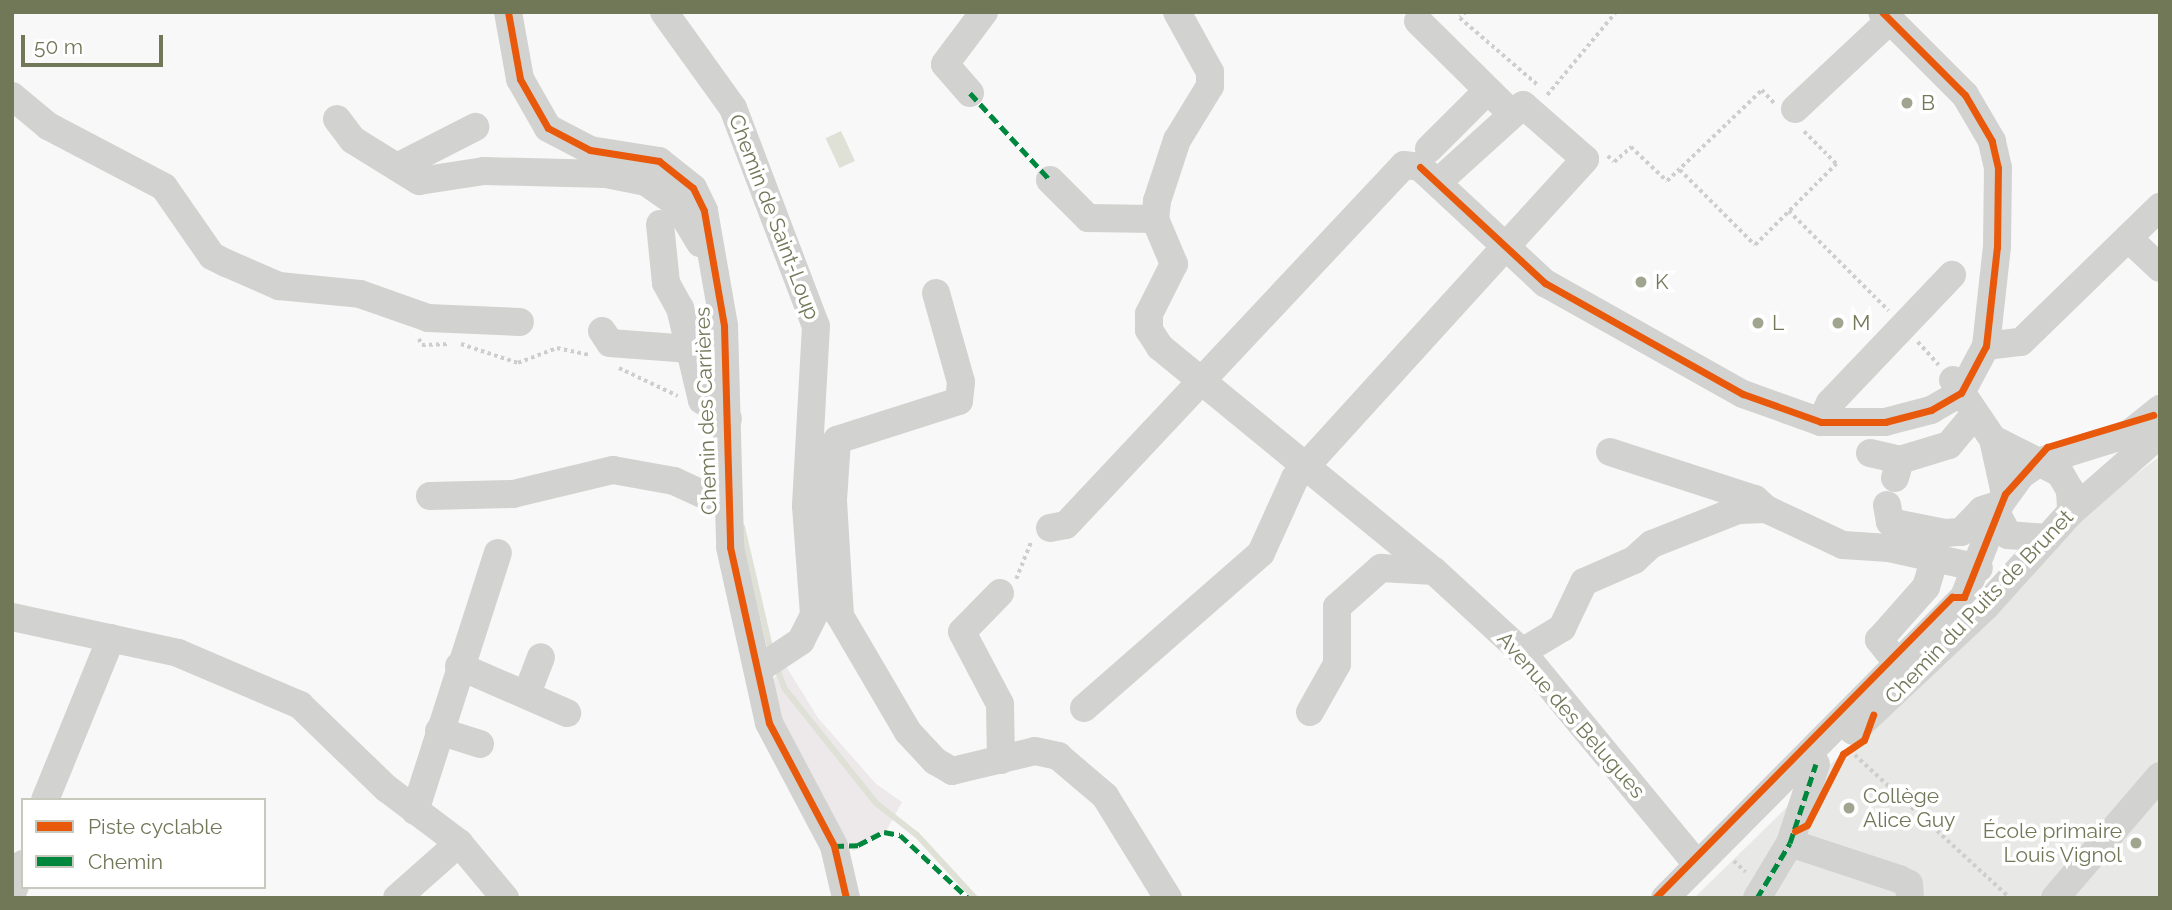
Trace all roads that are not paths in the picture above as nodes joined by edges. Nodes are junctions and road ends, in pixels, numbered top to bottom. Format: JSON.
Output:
{"nodes":[{"id":1,"x":508,"y":12,"type":"edge"},
{"id":2,"x":664,"y":12,"type":"edge"},
{"id":3,"x":984,"y":12,"type":"edge"},
{"id":4,"x":1177,"y":12,"type":"edge"},
{"id":5,"x":1886,"y":16,"type":"edge"},
{"id":6,"x":1418,"y":21,"type":"dead end"},
{"id":7,"x":1488,"y":90,"type":"junction"},
{"id":8,"x":970,"y":93,"type":"dead end"},
{"id":9,"x":12,"y":96,"type":"edge"},
{"id":10,"x":1509,"y":111,"type":"junction"},
{"id":11,"x":1790,"y":114,"type":"road end"},
{"id":12,"x":337,"y":119,"type":"dead end"},
{"id":13,"x":475,"y":127,"type":"dead end"},
{"id":14,"x":1429,"y":166,"type":"junction"},
{"id":15,"x":397,"y":167,"type":"junction"},
{"id":16,"x":1050,"y":180,"type":"dead end"},
{"id":17,"x":2160,"y":207,"type":"edge"},
{"id":18,"x":1155,"y":219,"type":"junction"},
{"id":19,"x":660,"y":224,"type":"dead end"},
{"id":20,"x":2128,"y":238,"type":"junction"},
{"id":21,"x":1503,"y":246,"type":"junction"},
{"id":22,"x":712,"y":255,"type":"junction"},
{"id":23,"x":2160,"y":268,"type":"edge"},
{"id":24,"x":1952,"y":275,"type":"dead end"},
{"id":25,"x":936,"y":293,"type":"dead end"},
{"id":26,"x":520,"y":322,"type":"dead end"},
{"id":27,"x":599,"y":344,"type":"road end"},
{"id":28,"x":1986,"y":346,"type":"junction"},
{"id":29,"x":690,"y":349,"type":"junction"},
{"id":30,"x":1201,"y":381,"type":"junction"},
{"id":31,"x":1963,"y":396,"type":"junction"},
{"id":32,"x":2160,"y":410,"type":"edge"},
{"id":33,"x":728,"y":419,"type":"junction"},
{"id":34,"x":1821,"y":422,"type":"junction"},
{"id":35,"x":2160,"y":434,"type":"edge"},
{"id":36,"x":1993,"y":439,"type":"junction"},
{"id":37,"x":1609,"y":452,"type":"dead end"},
{"id":38,"x":1870,"y":453,"type":"dead end"},
{"id":39,"x":2041,"y":461,"type":"junction"},
{"id":40,"x":1307,"y":465,"type":"junction"},
{"id":41,"x":430,"y":496,"type":"dead end"},
{"id":42,"x":2001,"y":504,"type":"junction"},
{"id":43,"x":726,"y":505,"type":"junction"},
{"id":44,"x":1887,"y":505,"type":"dead end"},
{"id":45,"x":1766,"y":509,"type":"junction"},
{"id":46,"x":2071,"y":512,"type":"junction"},
{"id":47,"x":1041,"y":527,"type":"road end"},
{"id":48,"x":2048,"y":538,"type":"junction"},
{"id":49,"x":498,"y":553,"type":"dead end"},
{"id":50,"x":1935,"y":557,"type":"junction"},
{"id":51,"x":1979,"y":568,"type":"junction"},
{"id":52,"x":1434,"y":571,"type":"junction"},
{"id":53,"x":1000,"y":593,"type":"road end"},
{"id":54,"x":827,"y":615,"type":"junction"},
{"id":55,"x":12,"y":617,"type":"edge"},
{"id":56,"x":111,"y":638,"type":"junction"},
{"id":57,"x":1522,"y":652,"type":"junction"},
{"id":58,"x":541,"y":657,"type":"dead end"},
{"id":59,"x":771,"y":662,"type":"junction"},
{"id":60,"x":1898,"y":664,"type":"junction"},
{"id":61,"x":459,"y":666,"type":"junction"},
{"id":62,"x":528,"y":691,"type":"junction"},
{"id":63,"x":1084,"y":708,"type":"dead end"},
{"id":64,"x":1310,"y":712,"type":"dead end"},
{"id":65,"x":567,"y":713,"type":"dead end"},
{"id":66,"x":439,"y":732,"type":"junction"},
{"id":67,"x":481,"y":744,"type":"dead end"},
{"id":68,"x":1001,"y":760,"type":"junction"},
{"id":69,"x":1816,"y":764,"type":"junction"},
{"id":70,"x":2160,"y":776,"type":"edge"},
{"id":71,"x":46,"y":798,"type":"edge"},
{"id":72,"x":415,"y":811,"type":"junction"},
{"id":73,"x":1790,"y":843,"type":"junction"},
{"id":74,"x":459,"y":844,"type":"junction"},
{"id":75,"x":1697,"y":864,"type":"junction"},
{"id":76,"x":21,"y":869,"type":"edge"},
{"id":77,"x":12,"y":894,"type":"edge"},
{"id":78,"x":397,"y":898,"type":"edge"},
{"id":79,"x":505,"y":898,"type":"edge"},
{"id":80,"x":846,"y":898,"type":"edge"},
{"id":81,"x":1168,"y":898,"type":"edge"},
{"id":82,"x":1665,"y":898,"type":"edge"},
{"id":83,"x":1680,"y":898,"type":"edge"},
{"id":84,"x":1757,"y":898,"type":"edge"},
{"id":85,"x":1910,"y":898,"type":"edge"},
{"id":86,"x":2055,"y":898,"type":"edge"}],
"edges":[{"from":1,"to":22,"type":"street","name":"Chemin des Carrières"},
{"from":2,"to":54,"type":"street","name":"Chemin de Saint-Loup"},
{"from":3,"to":8,"type":"street"},
{"from":4,"to":18,"type":"street"},
{"from":5,"to":11,"type":"street"},
{"from":5,"to":28,"type":"street"},
{"from":6,"to":7,"type":"street"},
{"from":7,"to":10,"type":"street"},
{"from":7,"to":14,"type":"street"},
{"from":9,"to":26,"type":"street"},
{"from":10,"to":14,"type":"street"},
{"from":10,"to":21,"type":"street"},
{"from":12,"to":15,"type":"street"},
{"from":13,"to":15,"type":"street"},
{"from":14,"to":21,"type":"street"},
{"from":14,"to":30,"type":"street"},
{"from":15,"to":22,"type":"street"},
{"from":16,"to":18,"type":"street"},
{"from":17,"to":20,"type":"street"},
{"from":18,"to":30,"type":"street","name":"Avenue des Belugues"},
{"from":19,"to":29,"type":"street"},
{"from":20,"to":23,"type":"street"},
{"from":20,"to":28,"type":"street"},
{"from":21,"to":34,"type":"street"},
{"from":21,"to":40,"type":"street"},
{"from":22,"to":33,"type":"street","name":"Chemin des Carrières"},
{"from":24,"to":34,"type":"street"},
{"from":25,"to":54,"type":"street"},
{"from":27,"to":29,"type":"street"},
{"from":28,"to":31,"type":"street"},
{"from":29,"to":33,"type":"street"},
{"from":30,"to":40,"type":"street","name":"Avenue des Belugues"},
{"from":30,"to":47,"type":"street"},
{"from":31,"to":34,"type":"street"},
{"from":31,"to":36,"type":"street"},
{"from":31,"to":38,"type":"street"},
{"from":32,"to":39,"type":"street","name":"Chemin du Puits de Brunet"},
{"from":33,"to":43,"type":"street","name":"Chemin des Carrières"},
{"from":35,"to":46,"type":"street","name":"Chemin du Puits de Brunet"},
{"from":36,"to":39,"type":"street"},
{"from":36,"to":42,"type":"street"},
{"from":37,"to":45,"type":"street"},
{"from":39,"to":42,"type":"street","name":"Chemin du Puits de Brunet"},
{"from":39,"to":46,"type":"street"},
{"from":40,"to":52,"type":"street","name":"Avenue des Belugues"},
{"from":40,"to":63,"type":"street"},
{"from":41,"to":43,"type":"street"},
{"from":42,"to":44,"type":"street"},
{"from":42,"to":48,"type":"street"},
{"from":42,"to":51,"type":"street","name":"Chemin du Puits de Brunet"},
{"from":43,"to":59,"type":"street","name":"Chemin des Carrières"},
{"from":45,"to":50,"type":"street"},
{"from":45,"to":57,"type":"street"},
{"from":46,"to":48,"type":"street","name":"Chemin du Puits de Brunet"},
{"from":48,"to":69,"type":"street","name":"Chemin du Puits de Brunet"},
{"from":49,"to":61,"type":"street"},
{"from":50,"to":51,"type":"street"},
{"from":50,"to":60,"type":"street"},
{"from":51,"to":60,"type":"street","name":"Chemin du Puits de Brunet"},
{"from":52,"to":57,"type":"street","name":"Avenue des Belugues"},
{"from":52,"to":64,"type":"street"},
{"from":53,"to":68,"type":"street"},
{"from":54,"to":59,"type":"street"},
{"from":54,"to":68,"type":"street"},
{"from":55,"to":56,"type":"street"},
{"from":56,"to":71,"type":"street"},
{"from":56,"to":72,"type":"street"},
{"from":57,"to":75,"type":"street","name":"Avenue des Belugues"},
{"from":58,"to":62,"type":"street"},
{"from":59,"to":80,"type":"street","name":"Chemin des Carrières"},
{"from":60,"to":75,"type":"street","name":"Chemin du Puits de Brunet"},
{"from":61,"to":62,"type":"street"},
{"from":61,"to":66,"type":"street"},
{"from":62,"to":65,"type":"street"},
{"from":66,"to":67,"type":"street"},
{"from":66,"to":72,"type":"street"},
{"from":68,"to":81,"type":"street"},
{"from":69,"to":73,"type":"street"},
{"from":69,"to":83,"type":"street","name":"Chemin du Puits de Brunet"},
{"from":70,"to":86,"type":"street"},
{"from":72,"to":74,"type":"street"},
{"from":73,"to":84,"type":"street"},
{"from":73,"to":85,"type":"street"},
{"from":74,"to":78,"type":"street"},
{"from":74,"to":79,"type":"street"},
{"from":75,"to":82,"type":"street","name":"Chemin du Puits de Brunet"},
{"from":76,"to":77,"type":"street"}]}
